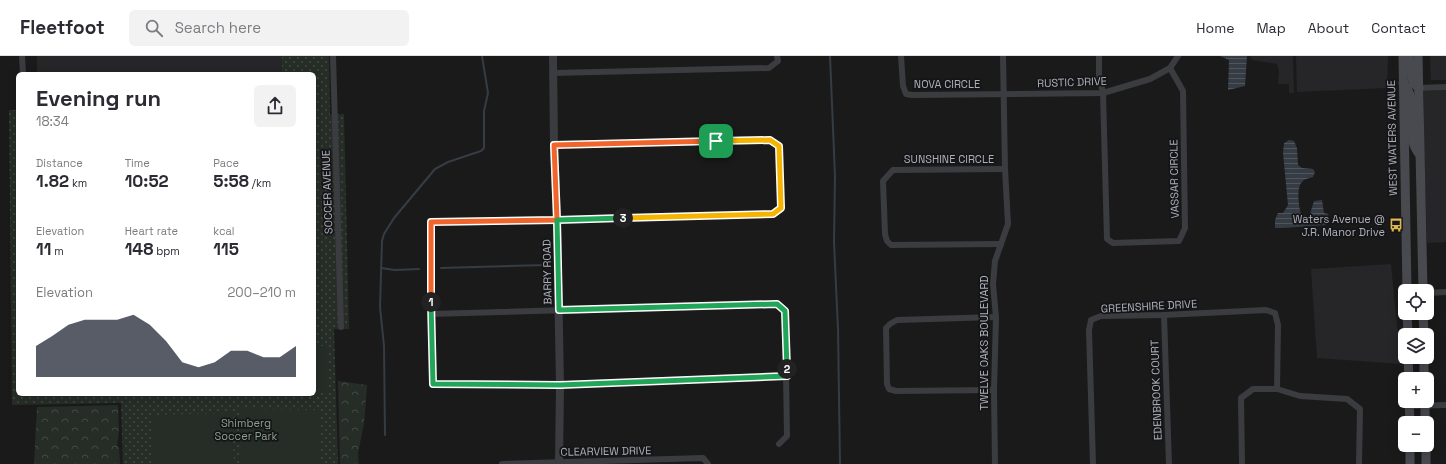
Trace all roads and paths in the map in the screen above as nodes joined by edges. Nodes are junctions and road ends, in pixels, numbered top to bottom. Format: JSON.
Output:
{"nodes":[{"id":1,"x":22,"y":56,"type":"edge"},
{"id":2,"x":333,"y":56,"type":"edge"},
{"id":3,"x":553,"y":56,"type":"edge"},
{"id":4,"x":777,"y":56,"type":"edge"},
{"id":5,"x":901,"y":56,"type":"edge"},
{"id":6,"x":1003,"y":56,"type":"edge"},
{"id":7,"x":1099,"y":56,"type":"edge"},
{"id":8,"x":1178,"y":56,"type":"edge"},
{"id":9,"x":1403,"y":56,"type":"edge"},
{"id":10,"x":1409,"y":56,"type":"edge"},
{"id":11,"x":1418,"y":56,"type":"edge"},
{"id":12,"x":1170,"y":68,"type":"junction"},
{"id":13,"x":23,"y":72,"type":"edge"},
{"id":14,"x":553,"y":73,"type":"junction"},
{"id":15,"x":1403,"y":83,"type":"junction"},
{"id":16,"x":1446,"y":87,"type":"edge"},
{"id":17,"x":1419,"y":88,"type":"junction"},
{"id":18,"x":1103,"y":93,"type":"junction"},
{"id":19,"x":1004,"y":94,"type":"junction"},
{"id":20,"x":554,"y":145,"type":"junction"},
{"id":21,"x":1420,"y":157,"type":"junction"},
{"id":22,"x":1005,"y":169,"type":"junction"},
{"id":23,"x":1405,"y":192,"type":"junction"},
{"id":24,"x":1421,"y":192,"type":"junction"},
{"id":25,"x":557,"y":220,"type":"junction"},
{"id":26,"x":1001,"y":244,"type":"junction"},
{"id":27,"x":1407,"y":284,"type":"edge"},
{"id":28,"x":1423,"y":284,"type":"edge"},
{"id":29,"x":1446,"y":292,"type":"edge"},
{"id":30,"x":1434,"y":293,"type":"edge"},
{"id":31,"x":559,"y":310,"type":"junction"},
{"id":32,"x":431,"y":314,"type":"junction"},
{"id":33,"x":1164,"y":315,"type":"junction"},
{"id":34,"x":996,"y":317,"type":"junction"},
{"id":35,"x":342,"y":327,"type":"dead end"},
{"id":36,"x":787,"y":376,"type":"junction"},
{"id":37,"x":560,"y":385,"type":"junction"},
{"id":38,"x":1276,"y":389,"type":"junction"},
{"id":39,"x":994,"y":390,"type":"junction"},
{"id":40,"x":1434,"y":404,"type":"edge"},
{"id":41,"x":1446,"y":405,"type":"edge"},
{"id":42,"x":779,"y":444,"type":"dead end"},
{"id":43,"x":1410,"y":452,"type":"edge"},
{"id":44,"x":1426,"y":452,"type":"edge"},
{"id":45,"x":634,"y":462,"type":"edge"},
{"id":46,"x":559,"y":463,"type":"edge"},
{"id":47,"x":502,"y":464,"type":"edge"},
{"id":48,"x":708,"y":464,"type":"edge"},
{"id":49,"x":995,"y":464,"type":"edge"},
{"id":50,"x":1093,"y":464,"type":"edge"},
{"id":51,"x":1168,"y":464,"type":"edge"},
{"id":52,"x":1242,"y":464,"type":"edge"},
{"id":53,"x":1359,"y":464,"type":"edge"},
{"id":54,"x":1410,"y":464,"type":"edge"},
{"id":55,"x":1426,"y":464,"type":"edge"}],
"edges":[{"from":1,"to":13,"type":"street"},
{"from":2,"to":35,"type":"street","name":"SOCCER AVENUE"},
{"from":3,"to":14,"type":"street","name":"BARRY ROAD"},
{"from":4,"to":14,"type":"street"},
{"from":5,"to":19,"type":"street","name":"NOVA CIRCLE"},
{"from":6,"to":19,"type":"street","name":"TWELVE OAKS BOULEVARD"},
{"from":7,"to":18,"type":"street"},
{"from":8,"to":12,"type":"street","name":"RUSTIC DRIVE"},
{"from":9,"to":15,"type":"main road","name":"WEST WATERS AVENUE"},
{"from":10,"to":17,"type":"main road"},
{"from":11,"to":17,"type":"main road"},
{"from":12,"to":18,"type":"street","name":"RUSTIC DRIVE"},
{"from":12,"to":18,"type":"street","name":"VASSAR CIRCLE"},
{"from":14,"to":20,"type":"street","name":"BARRY ROAD"},
{"from":15,"to":21,"type":"main road"},
{"from":15,"to":23,"type":"main road","name":"WEST WATERS AVENUE"},
{"from":16,"to":17,"type":"street"},
{"from":17,"to":21,"type":"main road"},
{"from":18,"to":19,"type":"street","name":"RUSTIC DRIVE"},
{"from":19,"to":22,"type":"street","name":"TWELVE OAKS BOULEVARD"},
{"from":20,"to":25,"type":"street","name":"BARRY ROAD"},
{"from":20,"to":25,"type":"street"},
{"from":21,"to":24,"type":"main road"},
{"from":22,"to":26,"type":"street","name":"TWELVE OAKS BOULEVARD"},
{"from":22,"to":26,"type":"street","name":"SUNSHINE CIRCLE"},
{"from":23,"to":24,"type":"main road"},
{"from":23,"to":27,"type":"main road","name":"WEST WATERS AVENUE"},
{"from":24,"to":28,"type":"main road"},
{"from":25,"to":31,"type":"street","name":"BARRY ROAD"},
{"from":25,"to":32,"type":"street"},
{"from":26,"to":34,"type":"street","name":"TWELVE OAKS BOULEVARD"},
{"from":29,"to":30,"type":"street"},
{"from":31,"to":32,"type":"street"},
{"from":31,"to":36,"type":"street"},
{"from":31,"to":37,"type":"street","name":"BARRY ROAD"},
{"from":32,"to":37,"type":"street"},
{"from":33,"to":38,"type":"street","name":"GREENSHIRE DRIVE"},
{"from":33,"to":50,"type":"street","name":"GREENSHIRE DRIVE"},
{"from":33,"to":51,"type":"street","name":"EDENBROOK COURT"},
{"from":34,"to":39,"type":"street","name":"TWELVE OAKS BOULEVARD"},
{"from":34,"to":39,"type":"street"},
{"from":36,"to":37,"type":"street"},
{"from":36,"to":42,"type":"street"},
{"from":37,"to":46,"type":"street","name":"BARRY ROAD"},
{"from":38,"to":52,"type":"street"},
{"from":38,"to":53,"type":"street"},
{"from":39,"to":49,"type":"street","name":"TWELVE OAKS BOULEVARD"},
{"from":40,"to":41,"type":"street"},
{"from":43,"to":54,"type":"main road"},
{"from":44,"to":55,"type":"main road"},
{"from":45,"to":46,"type":"street","name":"CLEARVIEW DRIVE"},
{"from":45,"to":48,"type":"street","name":"CLEARVIEW DRIVE"},
{"from":46,"to":47,"type":"street","name":"CLEARVIEW DRIVE"}]}
